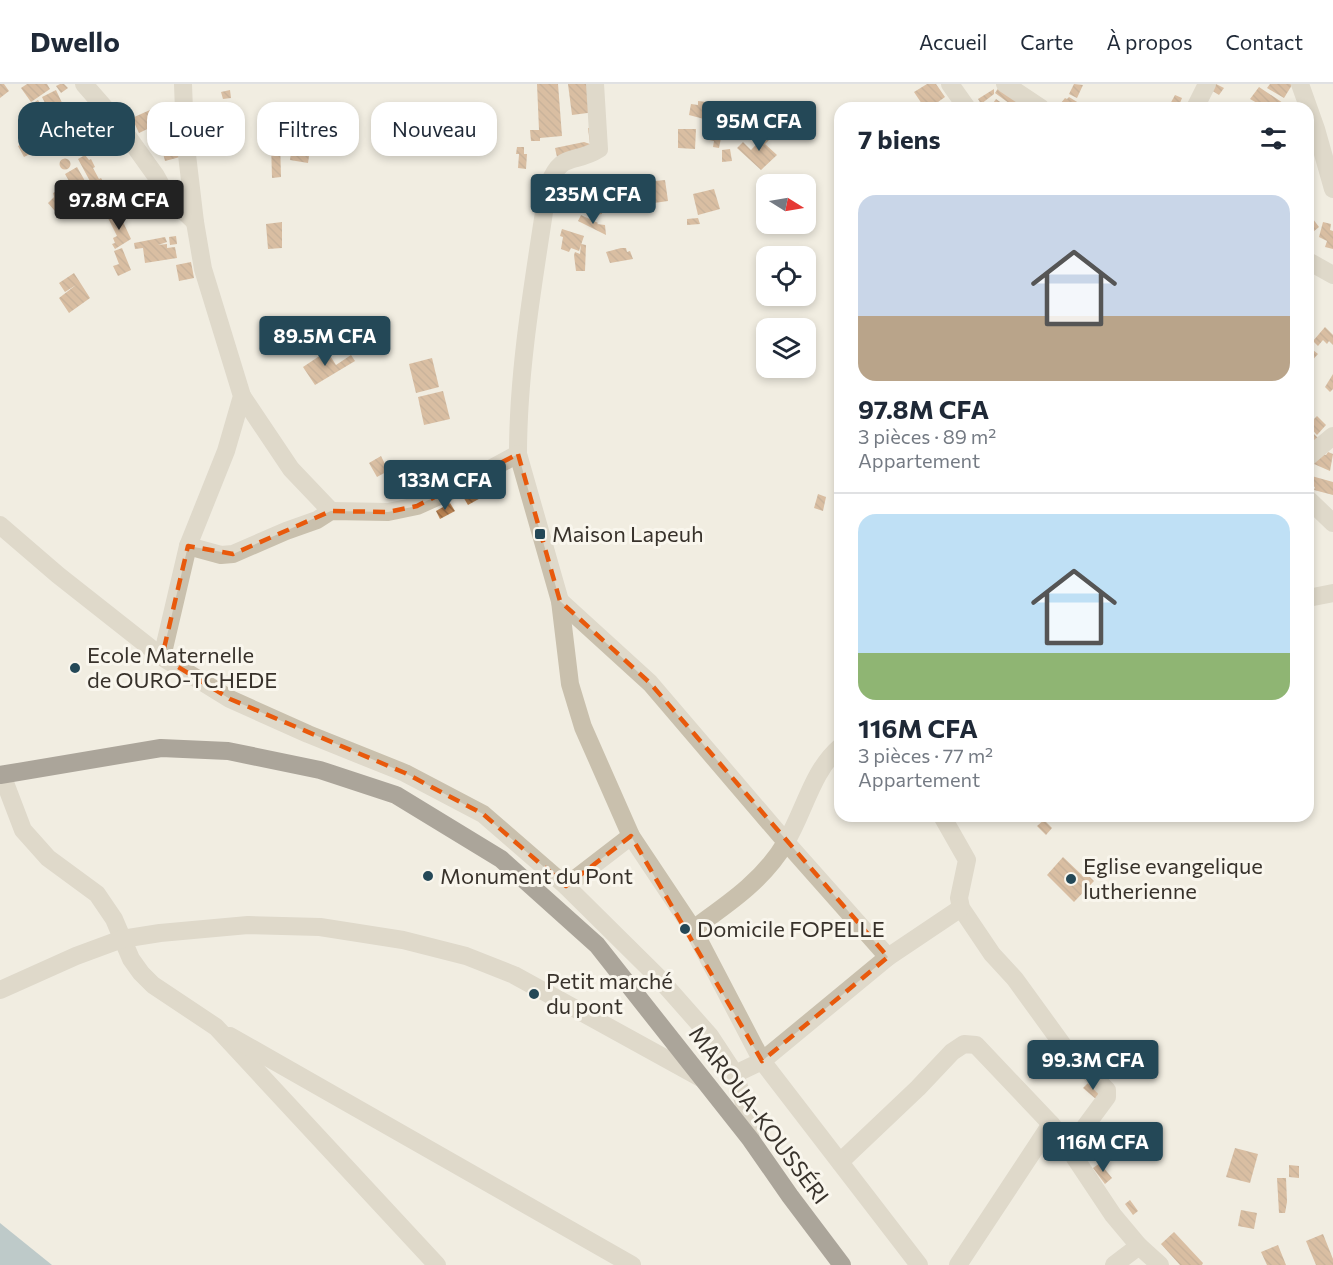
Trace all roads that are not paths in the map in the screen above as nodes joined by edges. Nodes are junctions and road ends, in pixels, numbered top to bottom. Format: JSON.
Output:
{"nodes":[{"id":1,"x":84,"y":84,"type":"edge"},
{"id":2,"x":183,"y":84,"type":"edge"},
{"id":3,"x":595,"y":84,"type":"edge"},
{"id":4,"x":950,"y":84,"type":"edge"},
{"id":5,"x":1005,"y":84,"type":"edge"},
{"id":6,"x":1207,"y":84,"type":"edge"},
{"id":7,"x":1300,"y":84,"type":"edge"},
{"id":8,"x":963,"y":102,"type":"edge"},
{"id":9,"x":1032,"y":102,"type":"edge"},
{"id":10,"x":1198,"y":102,"type":"edge"},
{"id":11,"x":1306,"y":102,"type":"edge"},
{"id":12,"x":1314,"y":123,"type":"edge"},
{"id":13,"x":1333,"y":189,"type":"edge"},
{"id":14,"x":195,"y":222,"type":"junction"},
{"id":15,"x":1314,"y":264,"type":"edge"},
{"id":16,"x":1333,"y":275,"type":"edge"},
{"id":17,"x":242,"y":396,"type":"junction"},
{"id":18,"x":1333,"y":436,"type":"edge"},
{"id":19,"x":1314,"y":452,"type":"edge"},
{"id":20,"x":518,"y":454,"type":"junction"},
{"id":21,"x":1314,"y":505,"type":"edge"},
{"id":22,"x":331,"y":511,"type":"junction"},
{"id":23,"x":1333,"y":523,"type":"edge"},
{"id":24,"x":0,"y":525,"type":"edge"},
{"id":25,"x":188,"y":546,"type":"junction"},
{"id":26,"x":1333,"y":593,"type":"edge"},
{"id":27,"x":1314,"y":597,"type":"edge"},
{"id":28,"x":560,"y":601,"type":"junction"},
{"id":29,"x":162,"y":657,"type":"junction"},
{"id":30,"x":834,"y":752,"type":"edge"},
{"id":31,"x":1,"y":775,"type":"edge"},
{"id":32,"x":945,"y":822,"type":"edge"},
{"id":33,"x":631,"y":836,"type":"junction"},
{"id":34,"x":786,"y":842,"type":"junction"},
{"id":35,"x":566,"y":886,"type":"junction"},
{"id":36,"x":961,"y":908,"type":"junction"},
{"id":37,"x":693,"y":929,"type":"junction"},
{"id":38,"x":122,"y":939,"type":"junction"},
{"id":39,"x":888,"y":957,"type":"junction"},
{"id":40,"x":0,"y":990,"type":"edge"},
{"id":41,"x":216,"y":1028,"type":"junction"},
{"id":42,"x":762,"y":1061,"type":"junction"},
{"id":43,"x":735,"y":1074,"type":"junction"},
{"id":44,"x":703,"y":1079,"type":"junction"},
{"id":45,"x":1051,"y":1124,"type":"junction"},
{"id":46,"x":751,"y":1140,"type":"junction"},
{"id":47,"x":1070,"y":1147,"type":"junction"},
{"id":48,"x":840,"y":1162,"type":"junction"},
{"id":49,"x":1139,"y":1246,"type":"junction"},
{"id":50,"x":437,"y":1265,"type":"edge"},
{"id":51,"x":632,"y":1265,"type":"edge"},
{"id":52,"x":842,"y":1265,"type":"edge"},
{"id":53,"x":919,"y":1265,"type":"edge"},
{"id":54,"x":958,"y":1265,"type":"edge"},
{"id":55,"x":1114,"y":1265,"type":"edge"},
{"id":56,"x":1160,"y":1265,"type":"edge"}],
"edges":[{"from":1,"to":14,"type":"street"},
{"from":2,"to":14,"type":"street"},
{"from":3,"to":20,"type":"street"},
{"from":4,"to":8,"type":"street"},
{"from":5,"to":9,"type":"street"},
{"from":6,"to":10,"type":"street"},
{"from":7,"to":11,"type":"street"},
{"from":12,"to":13,"type":"street"},
{"from":14,"to":17,"type":"street"},
{"from":15,"to":16,"type":"street"},
{"from":17,"to":22,"type":"street"},
{"from":17,"to":25,"type":"street"},
{"from":18,"to":19,"type":"street"},
{"from":20,"to":22,"type":"street"},
{"from":20,"to":28,"type":"street"},
{"from":21,"to":23,"type":"street"},
{"from":22,"to":25,"type":"street"},
{"from":24,"to":29,"type":"street"},
{"from":25,"to":29,"type":"street"},
{"from":26,"to":27,"type":"street"},
{"from":28,"to":33,"type":"street"},
{"from":28,"to":34,"type":"street"},
{"from":29,"to":35,"type":"street"},
{"from":30,"to":34,"type":"street"},
{"from":31,"to":38,"type":"street"},
{"from":31,"to":44,"type":"highway","name":"MAROUA-KOUSSÉRI"},
{"from":32,"to":36,"type":"street"},
{"from":33,"to":35,"type":"street"},
{"from":33,"to":37,"type":"street"},
{"from":34,"to":37,"type":"street"},
{"from":34,"to":39,"type":"street"},
{"from":35,"to":43,"type":"street"},
{"from":36,"to":39,"type":"street"},
{"from":36,"to":47,"type":"street"},
{"from":37,"to":42,"type":"street"},
{"from":38,"to":40,"type":"street"},
{"from":38,"to":41,"type":"street"},
{"from":38,"to":44,"type":"street"},
{"from":39,"to":42,"type":"street"},
{"from":41,"to":50,"type":"street"},
{"from":41,"to":51,"type":"street"},
{"from":42,"to":43,"type":"street"},
{"from":42,"to":48,"type":"street"},
{"from":43,"to":46,"type":"street"},
{"from":44,"to":46,"type":"highway","name":"MAROUA-KOUSSÉRI"},
{"from":45,"to":47,"type":"street"},
{"from":45,"to":48,"type":"street"},
{"from":45,"to":54,"type":"street"},
{"from":46,"to":52,"type":"highway","name":"MAROUA-KOUSSÉRI"},
{"from":47,"to":49,"type":"street"},
{"from":48,"to":53,"type":"street"},
{"from":49,"to":55,"type":"street"},
{"from":49,"to":56,"type":"street"}]}
